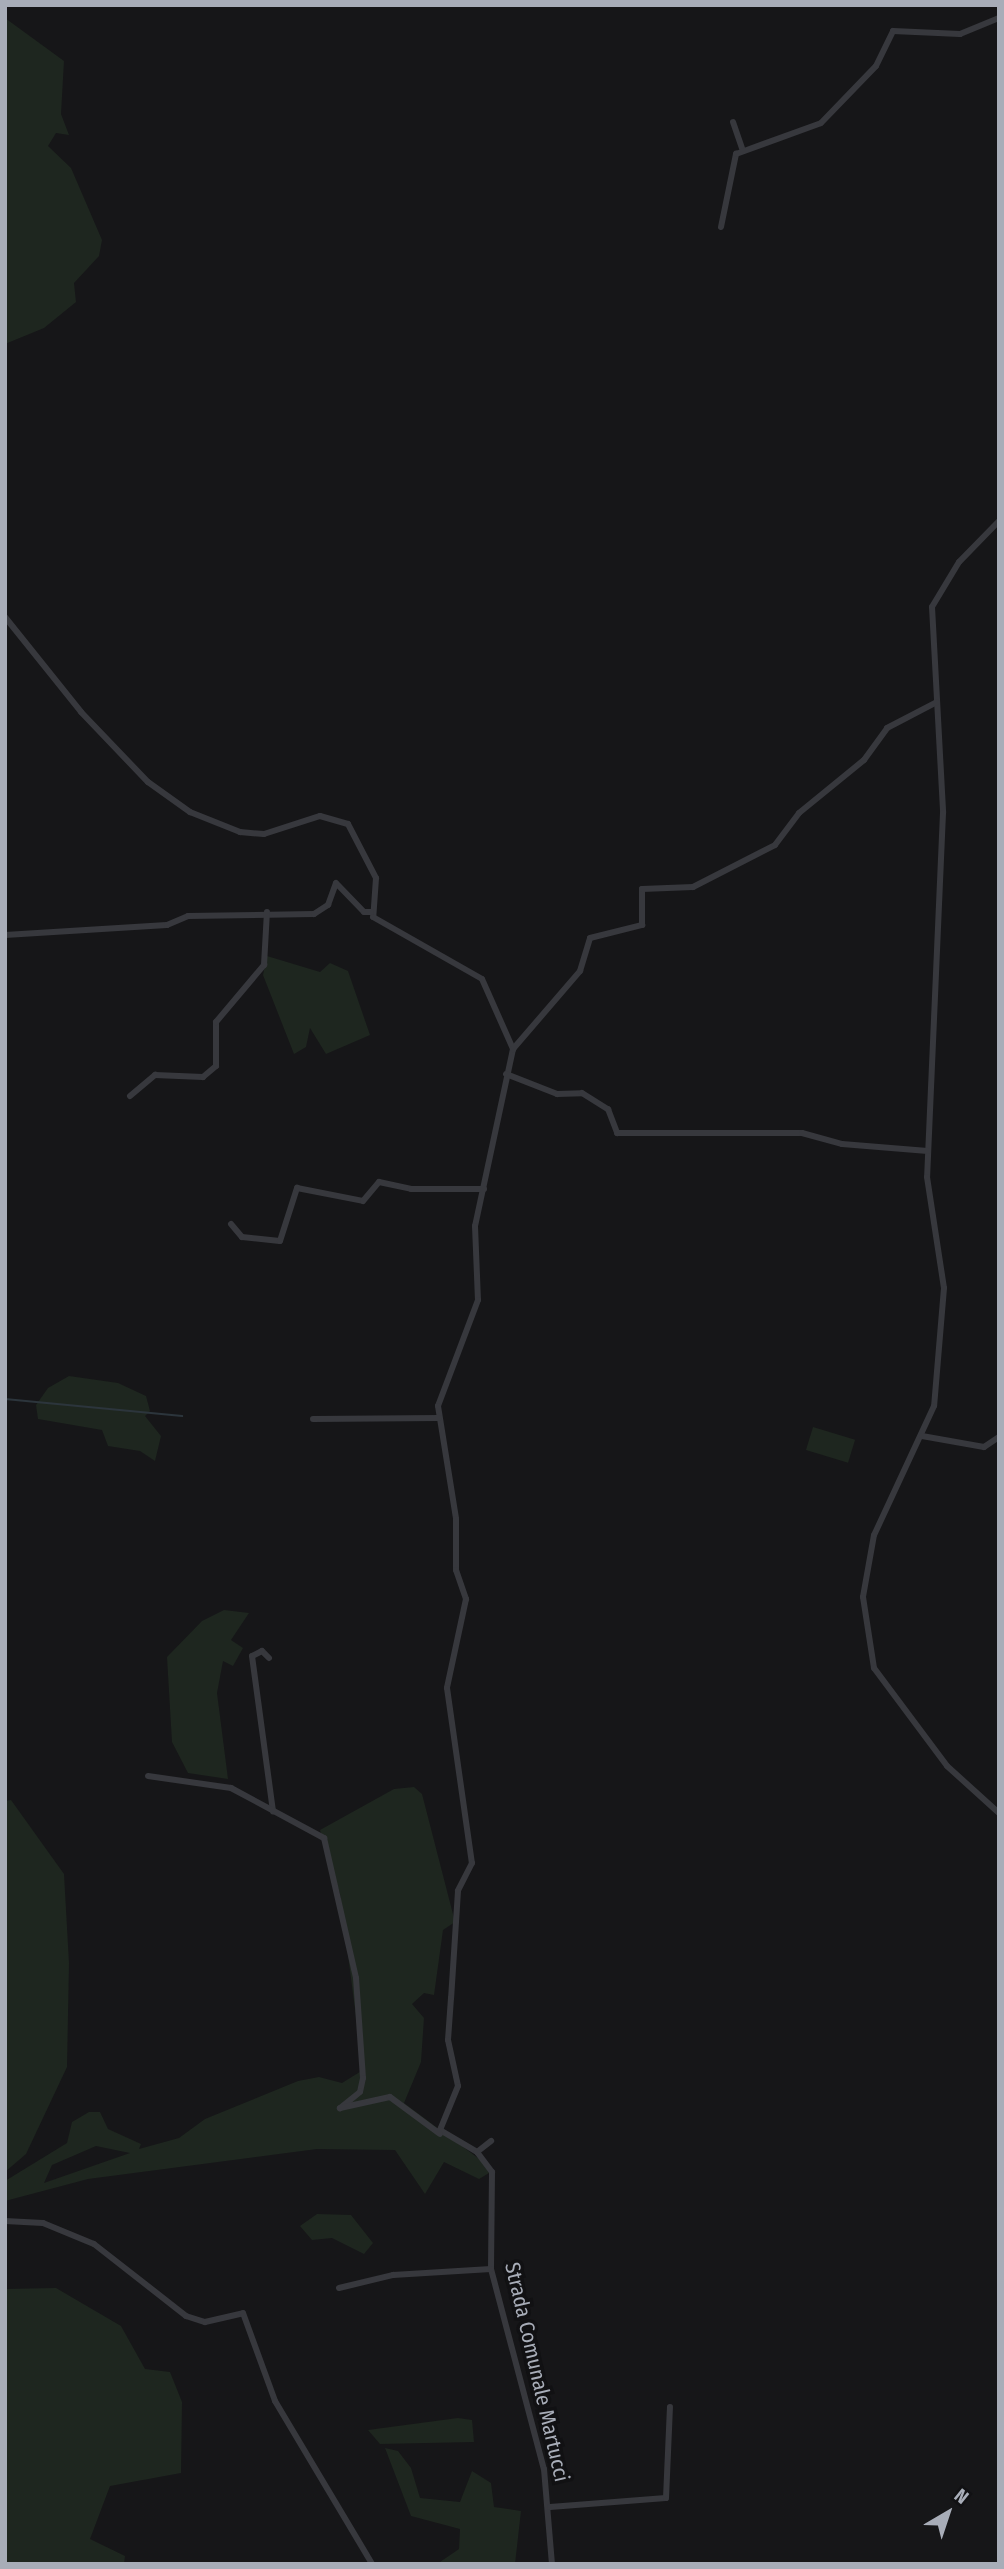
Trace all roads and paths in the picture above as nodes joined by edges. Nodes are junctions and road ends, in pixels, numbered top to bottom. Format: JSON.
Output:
{"nodes":[{"id":1,"x":999,"y":18,"type":"edge"},
{"id":2,"x":733,"y":122,"type":"dead end"},
{"id":3,"x":742,"y":148,"type":"junction"},
{"id":4,"x":721,"y":228,"type":"dead end"},
{"id":5,"x":999,"y":521,"type":"edge"},
{"id":6,"x":5,"y":617,"type":"edge"},
{"id":7,"x":937,"y":702,"type":"junction"},
{"id":8,"x":267,"y":912,"type":"junction"},
{"id":9,"x":371,"y":912,"type":"junction"},
{"id":10,"x":5,"y":935,"type":"edge"},
{"id":11,"x":513,"y":1049,"type":"junction"},
{"id":12,"x":506,"y":1074,"type":"junction"},
{"id":13,"x":130,"y":1096,"type":"dead end"},
{"id":14,"x":928,"y":1151,"type":"junction"},
{"id":15,"x":484,"y":1189,"type":"junction"},
{"id":16,"x":231,"y":1224,"type":"dead end"},
{"id":17,"x":439,"y":1418,"type":"junction"},
{"id":18,"x":313,"y":1419,"type":"dead end"},
{"id":19,"x":922,"y":1436,"type":"junction"},
{"id":20,"x":999,"y":1437,"type":"edge"},
{"id":21,"x":269,"y":1658,"type":"dead end"},
{"id":22,"x":148,"y":1776,"type":"dead end"},
{"id":23,"x":273,"y":1812,"type":"junction"},
{"id":24,"x":999,"y":1813,"type":"edge"},
{"id":25,"x":441,"y":2135,"type":"junction"},
{"id":26,"x":491,"y":2141,"type":"dead end"},
{"id":27,"x":477,"y":2152,"type":"junction"},
{"id":28,"x":5,"y":2221,"type":"edge"},
{"id":29,"x":491,"y":2269,"type":"junction"},
{"id":30,"x":339,"y":2288,"type":"dead end"},
{"id":31,"x":670,"y":2407,"type":"dead end"},
{"id":32,"x":550,"y":2507,"type":"junction"},
{"id":33,"x":373,"y":2564,"type":"edge"},
{"id":34,"x":552,"y":2564,"type":"edge"}],
"edges":[{"from":1,"to":3,"type":"street"},
{"from":2,"to":3,"type":"street"},
{"from":3,"to":4,"type":"street"},
{"from":5,"to":7,"type":"street"},
{"from":6,"to":9,"type":"street"},
{"from":7,"to":11,"type":"street"},
{"from":7,"to":14,"type":"street"},
{"from":8,"to":9,"type":"street"},
{"from":8,"to":10,"type":"street"},
{"from":8,"to":13,"type":"street"},
{"from":9,"to":11,"type":"street"},
{"from":11,"to":12,"type":"street"},
{"from":12,"to":14,"type":"street"},
{"from":12,"to":15,"type":"street"},
{"from":14,"to":19,"type":"street"},
{"from":15,"to":16,"type":"street"},
{"from":15,"to":17,"type":"street"},
{"from":17,"to":18,"type":"street"},
{"from":17,"to":25,"type":"street"},
{"from":19,"to":20,"type":"street"},
{"from":19,"to":24,"type":"street"},
{"from":21,"to":23,"type":"street"},
{"from":22,"to":23,"type":"street"},
{"from":23,"to":25,"type":"street"},
{"from":25,"to":27,"type":"street"},
{"from":26,"to":27,"type":"street"},
{"from":27,"to":29,"type":"street","name":"Strada Comunale Martucci"},
{"from":28,"to":33,"type":"street"},
{"from":29,"to":30,"type":"street"},
{"from":29,"to":32,"type":"street","name":"Strada Comunale Martucci"},
{"from":31,"to":32,"type":"street"},
{"from":32,"to":34,"type":"street","name":"Strada Comunale Martucci"}]}
